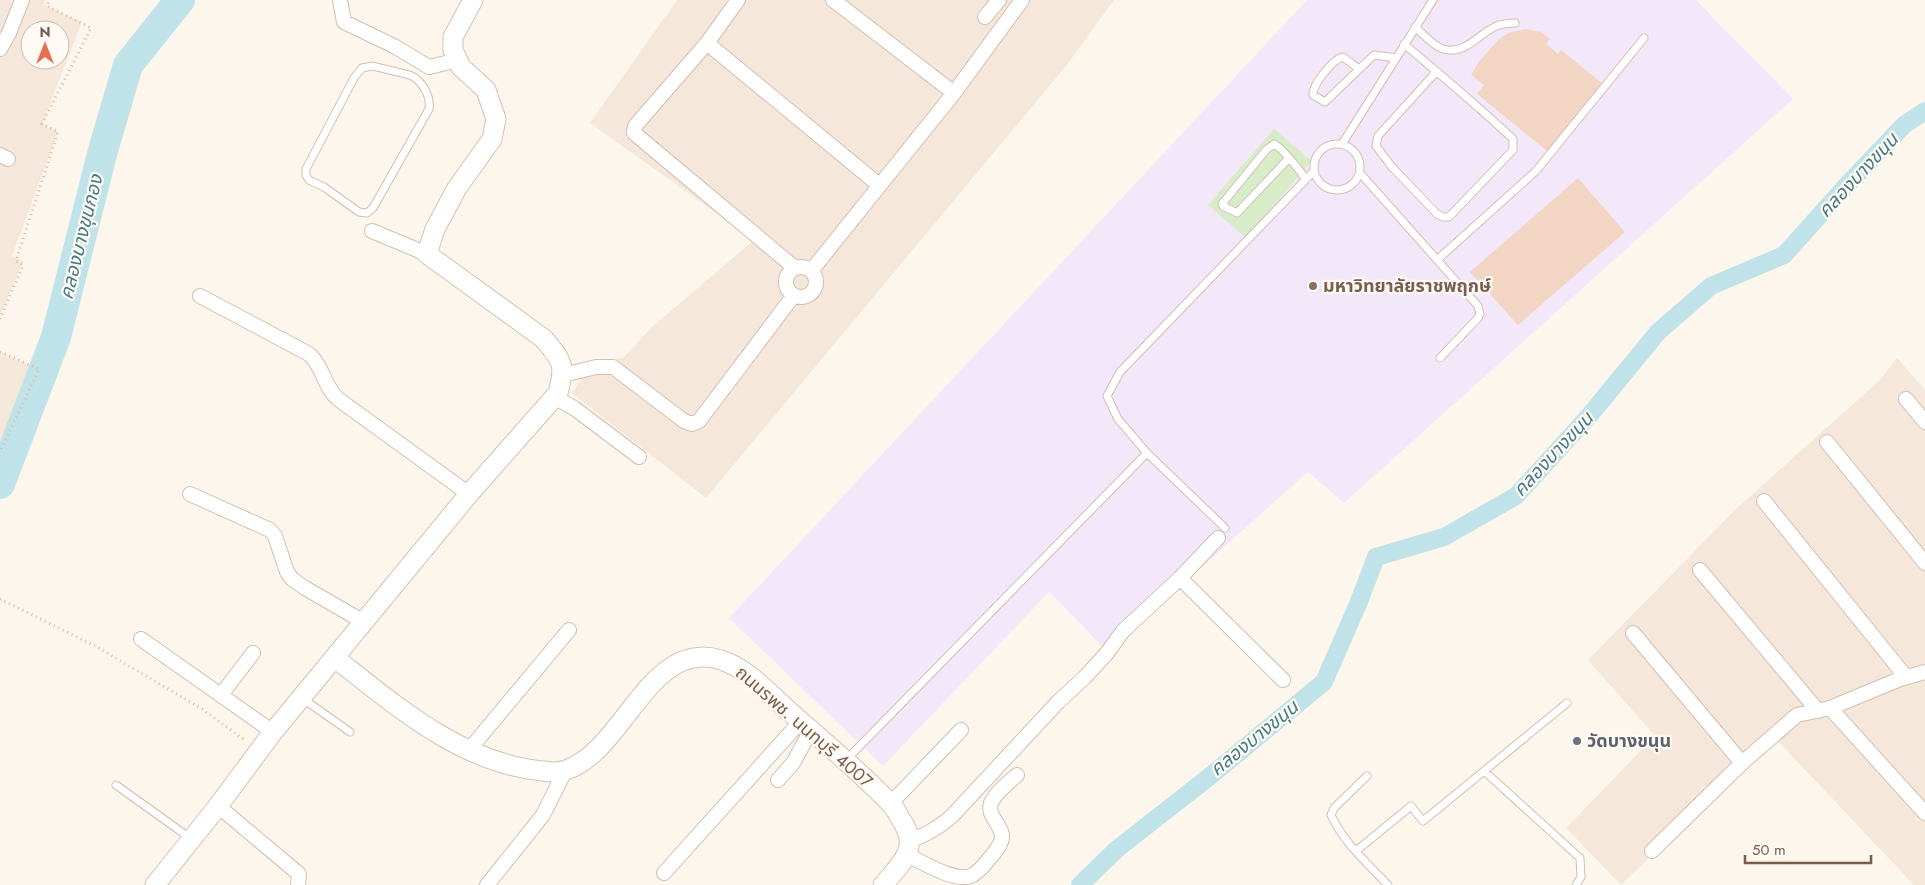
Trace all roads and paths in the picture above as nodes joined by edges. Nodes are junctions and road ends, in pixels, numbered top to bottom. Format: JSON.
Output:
{"nodes":[{"id":1,"x":22,"y":0,"type":"edge"},
{"id":2,"x":50,"y":0,"type":"edge"},
{"id":3,"x":340,"y":0,"type":"edge"},
{"id":4,"x":472,"y":0,"type":"edge"},
{"id":5,"x":738,"y":0,"type":"edge"},
{"id":6,"x":833,"y":0,"type":"edge"},
{"id":7,"x":998,"y":0,"type":"edge"},
{"id":8,"x":1022,"y":0,"type":"edge"},
{"id":9,"x":1433,"y":0,"type":"edge"},
{"id":10,"x":985,"y":17,"type":"dead end"},
{"id":11,"x":1514,"y":23,"type":"dead end"},
{"id":12,"x":1415,"y":27,"type":"junction"},
{"id":13,"x":4,"y":30,"type":"edge"},
{"id":14,"x":1644,"y":38,"type":"dead end"},
{"id":15,"x":707,"y":43,"type":"junction"},
{"id":16,"x":1404,"y":44,"type":"junction"},
{"id":17,"x":0,"y":49,"type":"edge"},
{"id":18,"x":1396,"y":58,"type":"junction"},
{"id":19,"x":458,"y":60,"type":"junction"},
{"id":20,"x":429,"y":67,"type":"junction"},
{"id":21,"x":1359,"y":69,"type":"junction"},
{"id":22,"x":1436,"y":72,"type":"junction"},
{"id":23,"x":412,"y":76,"type":"junction"},
{"id":24,"x":954,"y":93,"type":"junction"},
{"id":25,"x":1342,"y":144,"type":"junction"},
{"id":26,"x":1289,"y":158,"type":"junction"},
{"id":27,"x":1314,"y":171,"type":"junction"},
{"id":28,"x":1360,"y":173,"type":"junction"},
{"id":29,"x":1306,"y":179,"type":"junction"},
{"id":30,"x":879,"y":185,"type":"junction"},
{"id":31,"x":372,"y":231,"type":"dead end"},
{"id":32,"x":427,"y":254,"type":"junction"},
{"id":33,"x":1437,"y":260,"type":"junction"},
{"id":34,"x":795,"y":268,"type":"junction"},
{"id":35,"x":811,"y":271,"type":"junction"},
{"id":36,"x":794,"y":295,"type":"junction"},
{"id":37,"x":200,"y":296,"type":"dead end"},
{"id":38,"x":0,"y":319,"type":"edge"},
{"id":39,"x":0,"y":352,"type":"edge"},
{"id":40,"x":1440,"y":358,"type":"dead end"},
{"id":41,"x":563,"y":375,"type":"junction"},
{"id":42,"x":554,"y":397,"type":"junction"},
{"id":43,"x":1906,"y":399,"type":"dead end"},
{"id":44,"x":1925,"y":422,"type":"edge"},
{"id":45,"x":1828,"y":442,"type":"dead end"},
{"id":46,"x":0,"y":452,"type":"edge"},
{"id":47,"x":1147,"y":453,"type":"junction"},
{"id":48,"x":639,"y":456,"type":"dead end"},
{"id":49,"x":190,"y":494,"type":"dead end"},
{"id":50,"x":469,"y":494,"type":"junction"},
{"id":51,"x":1764,"y":501,"type":"dead end"},
{"id":52,"x":1221,"y":533,"type":"joint"},
{"id":53,"x":1925,"y":563,"type":"edge"},
{"id":54,"x":1700,"y":570,"type":"dead end"},
{"id":55,"x":1180,"y":578,"type":"junction"},
{"id":56,"x":0,"y":599,"type":"edge"},
{"id":57,"x":364,"y":622,"type":"junction"},
{"id":58,"x":569,"y":630,"type":"dead end"},
{"id":59,"x":1633,"y":633,"type":"dead end"},
{"id":60,"x":141,"y":639,"type":"dead end"},
{"id":61,"x":253,"y":653,"type":"dead end"},
{"id":62,"x":335,"y":658,"type":"junction"},
{"id":63,"x":1925,"y":672,"type":"edge"},
{"id":64,"x":1906,"y":677,"type":"junction"},
{"id":65,"x":1283,"y":680,"type":"dead end"},
{"id":66,"x":221,"y":695,"type":"junction"},
{"id":67,"x":302,"y":698,"type":"junction"},
{"id":68,"x":1567,"y":703,"type":"dead end"},
{"id":69,"x":1824,"y":710,"type":"junction"},
{"id":70,"x":806,"y":726,"type":"junction"},
{"id":71,"x":961,"y":730,"type":"dead end"},
{"id":72,"x":273,"y":732,"type":"junction"},
{"id":73,"x":350,"y":732,"type":"dead end"},
{"id":74,"x":469,"y":750,"type":"junction"},
{"id":75,"x":259,"y":751,"type":"junction"},
{"id":76,"x":845,"y":760,"type":"junction"},
{"id":77,"x":1742,"y":763,"type":"junction"},
{"id":78,"x":564,"y":771,"type":"junction"},
{"id":79,"x":1484,"y":771,"type":"junction"},
{"id":80,"x":1016,"y":775,"type":"dead end"},
{"id":81,"x":1367,"y":776,"type":"dead end"},
{"id":82,"x":778,"y":780,"type":"dead end"},
{"id":83,"x":116,"y":785,"type":"dead end"},
{"id":84,"x":891,"y":803,"type":"junction"},
{"id":85,"x":218,"y":806,"type":"junction"},
{"id":86,"x":1925,"y":814,"type":"edge"},
{"id":87,"x":190,"y":838,"type":"junction"},
{"id":88,"x":909,"y":848,"type":"junction"},
{"id":89,"x":1652,"y":850,"type":"dead end"},
{"id":90,"x":1356,"y":851,"type":"junction"},
{"id":91,"x":664,"y":873,"type":"dead end"},
{"id":92,"x":155,"y":885,"type":"edge"},
{"id":93,"x":298,"y":885,"type":"edge"},
{"id":94,"x":487,"y":885,"type":"edge"},
{"id":95,"x":883,"y":885,"type":"edge"},
{"id":96,"x":1388,"y":885,"type":"edge"},
{"id":97,"x":1576,"y":885,"type":"edge"}],
"edges":[{"from":1,"to":13,"type":"street"},
{"from":2,"to":38,"type":"path"},
{"from":3,"to":20,"type":"street"},
{"from":4,"to":19,"type":"street"},
{"from":5,"to":15,"type":"street"},
{"from":6,"to":24,"type":"street"},
{"from":7,"to":10,"type":"street"},
{"from":8,"to":24,"type":"street"},
{"from":9,"to":12,"type":"lane"},
{"from":11,"to":12,"type":"lane"},
{"from":12,"to":16,"type":"lane"},
{"from":13,"to":17,"type":"street"},
{"from":14,"to":33,"type":"lane"},
{"from":15,"to":30,"type":"street"},
{"from":15,"to":34,"type":"street"},
{"from":16,"to":18,"type":"lane"},
{"from":16,"to":22,"type":"lane"},
{"from":18,"to":21,"type":"lane"},
{"from":18,"to":25,"type":"lane"},
{"from":19,"to":20,"type":"street"},
{"from":19,"to":32,"type":"street"},
{"from":20,"to":23,"type":"lane"},
{"from":21,"to":21,"type":"lane"},
{"from":22,"to":22,"type":"lane"},
{"from":23,"to":23,"type":"lane"},
{"from":24,"to":30,"type":"street"},
{"from":25,"to":27,"type":"lane"},
{"from":25,"to":28,"type":"lane"},
{"from":26,"to":26,"type":"lane"},
{"from":26,"to":29,"type":"lane"},
{"from":27,"to":28,"type":"lane"},
{"from":27,"to":29,"type":"lane"},
{"from":28,"to":33,"type":"lane"},
{"from":29,"to":47,"type":"lane"},
{"from":30,"to":35,"type":"street"},
{"from":31,"to":32,"type":"street"},
{"from":32,"to":41,"type":"street"},
{"from":33,"to":40,"type":"lane"},
{"from":34,"to":35,"type":"street"},
{"from":34,"to":36,"type":"street"},
{"from":35,"to":36,"type":"street"},
{"from":36,"to":41,"type":"street"},
{"from":37,"to":50,"type":"street"},
{"from":39,"to":46,"type":"path"},
{"from":41,"to":42,"type":"street"},
{"from":42,"to":48,"type":"street"},
{"from":42,"to":50,"type":"street"},
{"from":43,"to":44,"type":"street"},
{"from":45,"to":53,"type":"street"},
{"from":47,"to":52,"type":"lane"},
{"from":47,"to":76,"type":"lane"},
{"from":49,"to":57,"type":"street"},
{"from":50,"to":57,"type":"street"},
{"from":51,"to":64,"type":"street"},
{"from":52,"to":55,"type":"street"},
{"from":54,"to":69,"type":"street"},
{"from":55,"to":65,"type":"street"},
{"from":55,"to":88,"type":"street"},
{"from":56,"to":75,"type":"path"},
{"from":57,"to":62,"type":"street"},
{"from":58,"to":74,"type":"street"},
{"from":59,"to":77,"type":"street"},
{"from":60,"to":66,"type":"street"},
{"from":61,"to":66,"type":"street"},
{"from":62,"to":67,"type":"street"},
{"from":62,"to":74,"type":"street","name":"ถนนรพช. นนทบุรี 4007"},
{"from":63,"to":64,"type":"street"},
{"from":64,"to":69,"type":"street"},
{"from":66,"to":72,"type":"street"},
{"from":67,"to":72,"type":"street"},
{"from":67,"to":73,"type":"lane"},
{"from":68,"to":79,"type":"lane"},
{"from":69,"to":77,"type":"street"},
{"from":69,"to":86,"type":"street"},
{"from":70,"to":76,"type":"street","name":"ถนนรพช. นนทบุรี 4007"},
{"from":70,"to":78,"type":"street","name":"ถนนรพช. นนทบุรี 4007"},
{"from":70,"to":82,"type":"street"},
{"from":70,"to":91,"type":"street"},
{"from":71,"to":84,"type":"street"},
{"from":72,"to":75,"type":"street"},
{"from":74,"to":78,"type":"street","name":"ถนนรพช. นนทบุรี 4007"},
{"from":75,"to":85,"type":"street"},
{"from":76,"to":84,"type":"street","name":"ถนนรพช. นนทบุรี 4007"},
{"from":77,"to":89,"type":"street"},
{"from":78,"to":94,"type":"street"},
{"from":79,"to":90,"type":"lane"},
{"from":79,"to":97,"type":"lane"},
{"from":80,"to":88,"type":"street"},
{"from":81,"to":90,"type":"lane"},
{"from":83,"to":87,"type":"lane"},
{"from":84,"to":88,"type":"street","name":"ถนนรพช. นนทบุรี 4007"},
{"from":85,"to":87,"type":"street"},
{"from":85,"to":93,"type":"street"},
{"from":87,"to":92,"type":"street"},
{"from":88,"to":95,"type":"street"},
{"from":90,"to":96,"type":"lane"}]}
